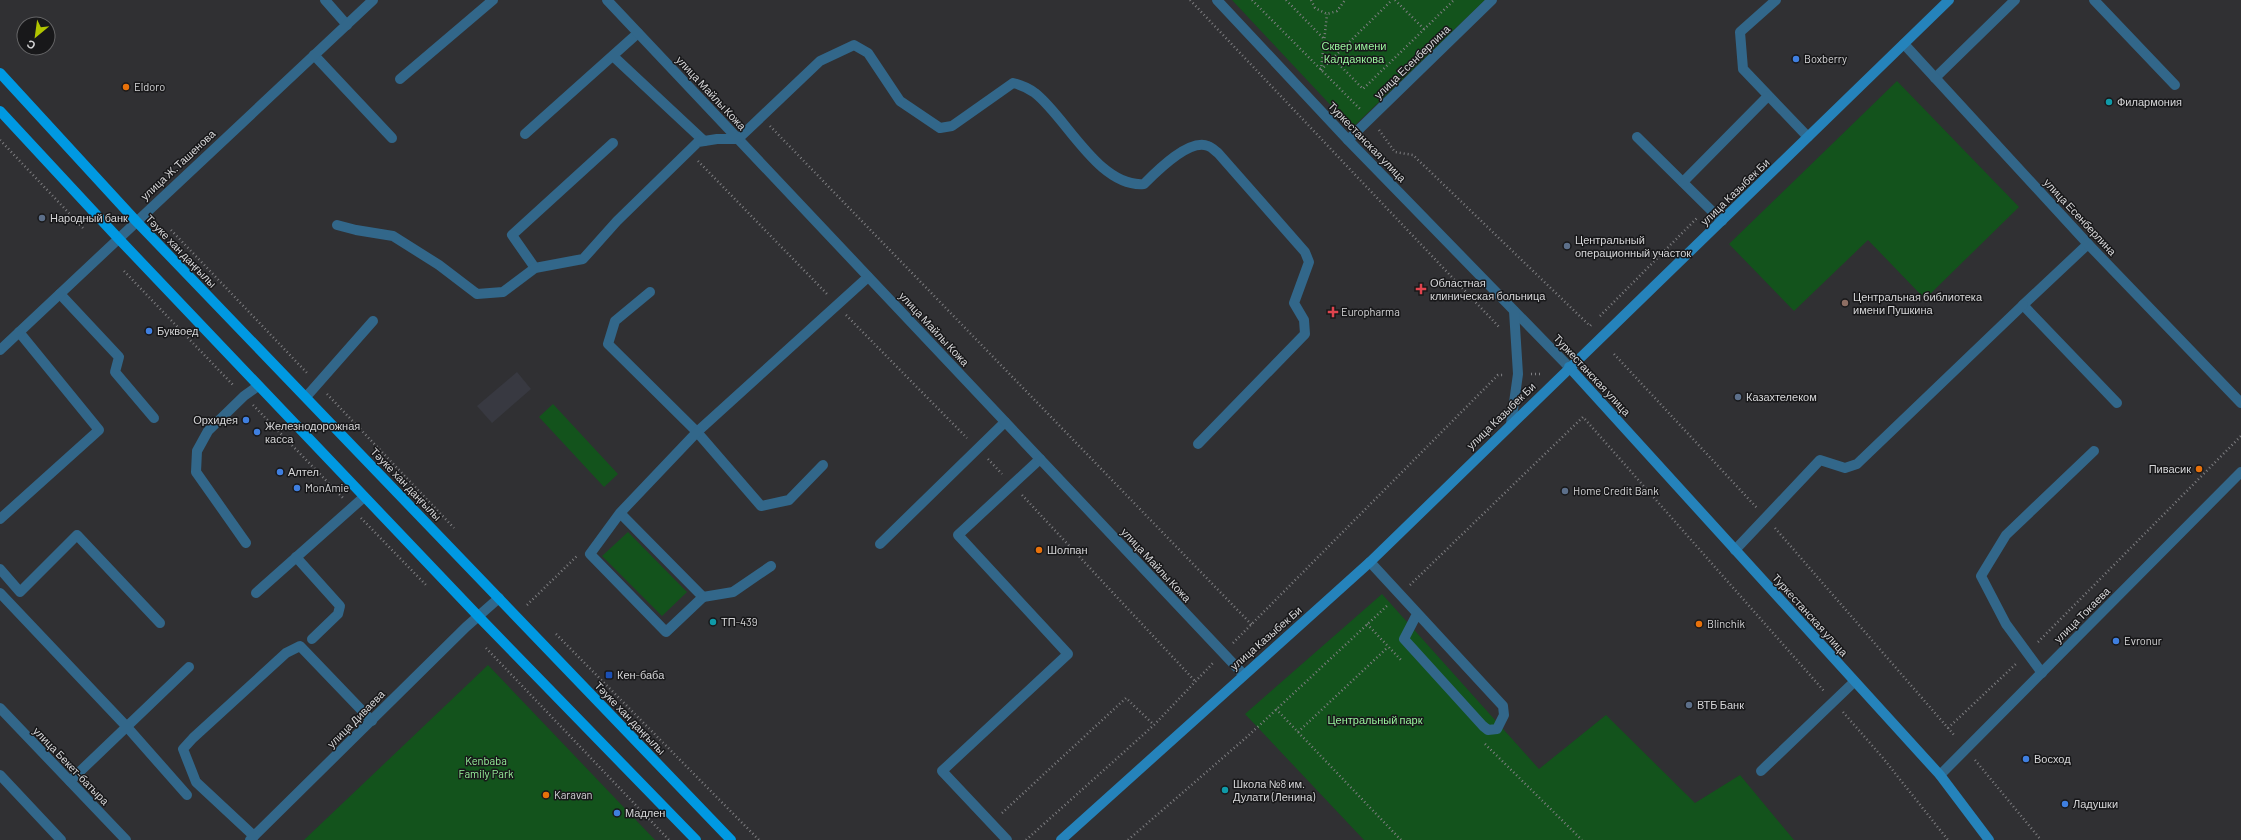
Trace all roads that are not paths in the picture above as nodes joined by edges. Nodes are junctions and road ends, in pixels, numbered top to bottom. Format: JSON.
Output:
{"nodes":[{"id":1,"x":325,"y":0,"type":"edge"},
{"id":2,"x":373,"y":0,"type":"edge"},
{"id":3,"x":493,"y":0,"type":"edge"},
{"id":4,"x":607,"y":0,"type":"edge"},
{"id":5,"x":1217,"y":0,"type":"edge"},
{"id":6,"x":1492,"y":0,"type":"edge"},
{"id":7,"x":1776,"y":0,"type":"edge"},
{"id":8,"x":1950,"y":0,"type":"edge"},
{"id":9,"x":2015,"y":0,"type":"edge"},
{"id":10,"x":2094,"y":0,"type":"edge"},
{"id":11,"x":347,"y":25,"type":"junction"},
{"id":12,"x":638,"y":33,"type":"junction"},
{"id":13,"x":1904,"y":44,"type":"junction"},
{"id":14,"x":314,"y":55,"type":"junction"},
{"id":15,"x":613,"y":56,"type":"junction"},
{"id":16,"x":0,"y":74,"type":"edge"},
{"id":17,"x":1935,"y":78,"type":"junction"},
{"id":18,"x":400,"y":79,"type":"dead end"},
{"id":19,"x":2175,"y":85,"type":"dead end"},
{"id":20,"x":1768,"y":96,"type":"junction"},
{"id":21,"x":0,"y":111,"type":"edge"},
{"id":22,"x":525,"y":134,"type":"dead end"},
{"id":23,"x":1637,"y":137,"type":"dead end"},
{"id":24,"x":392,"y":138,"type":"dead end"},
{"id":25,"x":1808,"y":138,"type":"junction"},
{"id":26,"x":738,"y":139,"type":"junction"},
{"id":27,"x":1348,"y":140,"type":"junction"},
{"id":28,"x":704,"y":141,"type":"junction"},
{"id":29,"x":613,"y":142,"type":"dead end"},
{"id":30,"x":1683,"y":182,"type":"junction"},
{"id":31,"x":136,"y":221,"type":"junction"},
{"id":32,"x":1722,"y":221,"type":"junction"},
{"id":33,"x":337,"y":224,"type":"dead end"},
{"id":34,"x":118,"y":238,"type":"junction"},
{"id":35,"x":2088,"y":244,"type":"junction"},
{"id":36,"x":535,"y":268,"type":"junction"},
{"id":37,"x":868,"y":277,"type":"junction"},
{"id":38,"x":650,"y":292,"type":"dead end"},
{"id":39,"x":60,"y":294,"type":"junction"},
{"id":40,"x":2023,"y":305,"type":"junction"},
{"id":41,"x":1514,"y":311,"type":"junction"},
{"id":42,"x":373,"y":321,"type":"dead end"},
{"id":43,"x":19,"y":332,"type":"junction"},
{"id":44,"x":0,"y":350,"type":"edge"},
{"id":45,"x":1569,"y":367,"type":"junction"},
{"id":46,"x":258,"y":386,"type":"junction"},
{"id":47,"x":306,"y":397,"type":"junction"},
{"id":48,"x":2117,"y":403,"type":"dead end"},
{"id":49,"x":2241,"y":403,"type":"edge"},
{"id":50,"x":154,"y":418,"type":"dead end"},
{"id":51,"x":1005,"y":422,"type":"junction"},
{"id":52,"x":1511,"y":424,"type":"junction"},
{"id":53,"x":697,"y":432,"type":"junction"},
{"id":54,"x":1198,"y":444,"type":"dead end"},
{"id":55,"x":2094,"y":451,"type":"dead end"},
{"id":56,"x":1040,"y":459,"type":"junction"},
{"id":57,"x":823,"y":465,"type":"dead end"},
{"id":58,"x":2241,"y":472,"type":"edge"},
{"id":59,"x":364,"y":497,"type":"junction"},
{"id":60,"x":620,"y":513,"type":"junction"},
{"id":61,"x":0,"y":519,"type":"edge"},
{"id":62,"x":246,"y":543,"type":"dead end"},
{"id":63,"x":880,"y":544,"type":"dead end"},
{"id":64,"x":1735,"y":550,"type":"junction"},
{"id":65,"x":296,"y":557,"type":"junction"},
{"id":66,"x":1370,"y":562,"type":"junction"},
{"id":67,"x":771,"y":566,"type":"dead end"},
{"id":68,"x":0,"y":569,"type":"edge"},
{"id":69,"x":0,"y":593,"type":"edge"},
{"id":70,"x":256,"y":593,"type":"dead end"},
{"id":71,"x":703,"y":597,"type":"junction"},
{"id":72,"x":499,"y":598,"type":"junction"},
{"id":73,"x":1417,"y":614,"type":"junction"},
{"id":74,"x":479,"y":617,"type":"junction"},
{"id":75,"x":160,"y":623,"type":"dead end"},
{"id":76,"x":312,"y":639,"type":"dead end"},
{"id":77,"x":189,"y":666,"type":"dead end"},
{"id":78,"x":2042,"y":673,"type":"junction"},
{"id":79,"x":1243,"y":674,"type":"junction"},
{"id":80,"x":1854,"y":682,"type":"junction"},
{"id":81,"x":0,"y":708,"type":"edge"},
{"id":82,"x":372,"y":721,"type":"junction"},
{"id":83,"x":127,"y":726,"type":"junction"},
{"id":84,"x":1761,"y":771,"type":"dead end"},
{"id":85,"x":0,"y":775,"type":"edge"},
{"id":86,"x":1940,"y":775,"type":"junction"},
{"id":87,"x":70,"y":781,"type":"junction"},
{"id":88,"x":187,"y":795,"type":"dead end"},
{"id":89,"x":252,"y":838,"type":"edge"},
{"id":90,"x":61,"y":840,"type":"edge"},
{"id":91,"x":126,"y":840,"type":"edge"},
{"id":92,"x":696,"y":840,"type":"edge"},
{"id":93,"x":731,"y":840,"type":"edge"},
{"id":94,"x":1007,"y":840,"type":"edge"},
{"id":95,"x":1061,"y":840,"type":"edge"},
{"id":96,"x":1989,"y":840,"type":"edge"}],
"edges":[{"from":1,"to":11,"type":"street"},
{"from":2,"to":11,"type":"street","name":"улица Ж.Ташенова"},
{"from":3,"to":18,"type":"street"},
{"from":4,"to":12,"type":"street","name":"улица Майлы Кожа"},
{"from":5,"to":27,"type":"street","name":"Туркестанская улица"},
{"from":6,"to":27,"type":"street","name":"улица Есенберлина"},
{"from":7,"to":20,"type":"street"},
{"from":8,"to":13,"type":"main road","name":"улица Казыбек Би"},
{"from":9,"to":17,"type":"street"},
{"from":10,"to":19,"type":"street"},
{"from":11,"to":14,"type":"street","name":"улица Ж.Ташенова"},
{"from":12,"to":15,"type":"street"},
{"from":12,"to":26,"type":"street","name":"улица Майлы Кожа"},
{"from":13,"to":17,"type":"street","name":"улица Есенберлина"},
{"from":13,"to":25,"type":"main road","name":"улица Казыбек Би"},
{"from":14,"to":24,"type":"street"},
{"from":14,"to":31,"type":"street","name":"улица Ж.Ташенова"},
{"from":15,"to":22,"type":"street"},
{"from":15,"to":28,"type":"street"},
{"from":16,"to":31,"type":"main road","name":"Тәуке хан даңғылы"},
{"from":17,"to":35,"type":"street","name":"улица Есенберлина"},
{"from":20,"to":25,"type":"street"},
{"from":20,"to":30,"type":"street"},
{"from":21,"to":34,"type":"main road"},
{"from":23,"to":30,"type":"street"},
{"from":25,"to":32,"type":"main road","name":"улица Казыбек Би"},
{"from":26,"to":28,"type":"street"},
{"from":26,"to":37,"type":"street","name":"улица Майлы Кожа"},
{"from":26,"to":54,"type":"street"},
{"from":27,"to":41,"type":"street","name":"Туркестанская улица"},
{"from":28,"to":36,"type":"street"},
{"from":29,"to":36,"type":"street"},
{"from":30,"to":32,"type":"street"},
{"from":31,"to":34,"type":"street","name":"улица Ж.Ташенова"},
{"from":31,"to":47,"type":"main road","name":"Тәуке хан даңғылы"},
{"from":32,"to":45,"type":"main road","name":"улица Казыбек Би"},
{"from":33,"to":36,"type":"street"},
{"from":34,"to":39,"type":"street","name":"улица Ж.Ташенова"},
{"from":34,"to":46,"type":"main road"},
{"from":35,"to":40,"type":"street"},
{"from":35,"to":49,"type":"street","name":"улица Есенберлина"},
{"from":37,"to":51,"type":"street","name":"улица Майлы Кожа"},
{"from":37,"to":53,"type":"street"},
{"from":38,"to":53,"type":"street"},
{"from":39,"to":43,"type":"street","name":"улица Ж.Ташенова"},
{"from":39,"to":50,"type":"street"},
{"from":40,"to":48,"type":"street"},
{"from":40,"to":64,"type":"street"},
{"from":41,"to":45,"type":"street","name":"Туркестанская улица"},
{"from":41,"to":52,"type":"street"},
{"from":42,"to":47,"type":"street"},
{"from":43,"to":44,"type":"street","name":"улица Ж.Ташенова"},
{"from":43,"to":61,"type":"street"},
{"from":45,"to":52,"type":"main road","name":"улица Казыбек Би"},
{"from":45,"to":64,"type":"main road","name":"Туркестанская улица"},
{"from":46,"to":59,"type":"main road"},
{"from":46,"to":62,"type":"street"},
{"from":47,"to":72,"type":"main road","name":"Тәуке хан даңғылы"},
{"from":51,"to":56,"type":"street","name":"улица Майлы Кожа"},
{"from":51,"to":63,"type":"street"},
{"from":52,"to":66,"type":"main road","name":"улица Казыбек Би"},
{"from":53,"to":57,"type":"street"},
{"from":53,"to":60,"type":"street"},
{"from":55,"to":78,"type":"street"},
{"from":56,"to":79,"type":"street","name":"улица Майлы Кожа"},
{"from":56,"to":94,"type":"street"},
{"from":58,"to":78,"type":"street","name":"улица Токаева"},
{"from":59,"to":65,"type":"street"},
{"from":59,"to":74,"type":"main road"},
{"from":60,"to":71,"type":"street"},
{"from":60,"to":71,"type":"street"},
{"from":64,"to":80,"type":"main road","name":"Туркестанская улица"},
{"from":65,"to":70,"type":"street"},
{"from":65,"to":76,"type":"street"},
{"from":66,"to":73,"type":"street"},
{"from":66,"to":79,"type":"main road","name":"улица Казыбек Би"},
{"from":67,"to":71,"type":"street"},
{"from":68,"to":75,"type":"street"},
{"from":69,"to":83,"type":"street"},
{"from":72,"to":74,"type":"street","name":"улица Диваева"},
{"from":72,"to":93,"type":"main road","name":"Тәуке хан даңғылы"},
{"from":73,"to":73,"type":"street"},
{"from":74,"to":82,"type":"street","name":"улица Диваева"},
{"from":74,"to":92,"type":"main road"},
{"from":77,"to":83,"type":"street"},
{"from":78,"to":86,"type":"street","name":"улица Токаева"},
{"from":79,"to":95,"type":"main road","name":"улица Казыбек Би"},
{"from":80,"to":84,"type":"street"},
{"from":80,"to":86,"type":"main road","name":"Туркестанская улица"},
{"from":81,"to":87,"type":"street","name":"улица Бекет-батыра"},
{"from":82,"to":89,"type":"street","name":"улица Диваева"},
{"from":82,"to":89,"type":"street"},
{"from":83,"to":87,"type":"street"},
{"from":83,"to":88,"type":"street"},
{"from":85,"to":90,"type":"street"},
{"from":86,"to":96,"type":"main road","name":"Туркестанская улица"},
{"from":87,"to":91,"type":"street","name":"улица Бекет-батыра"}]}
